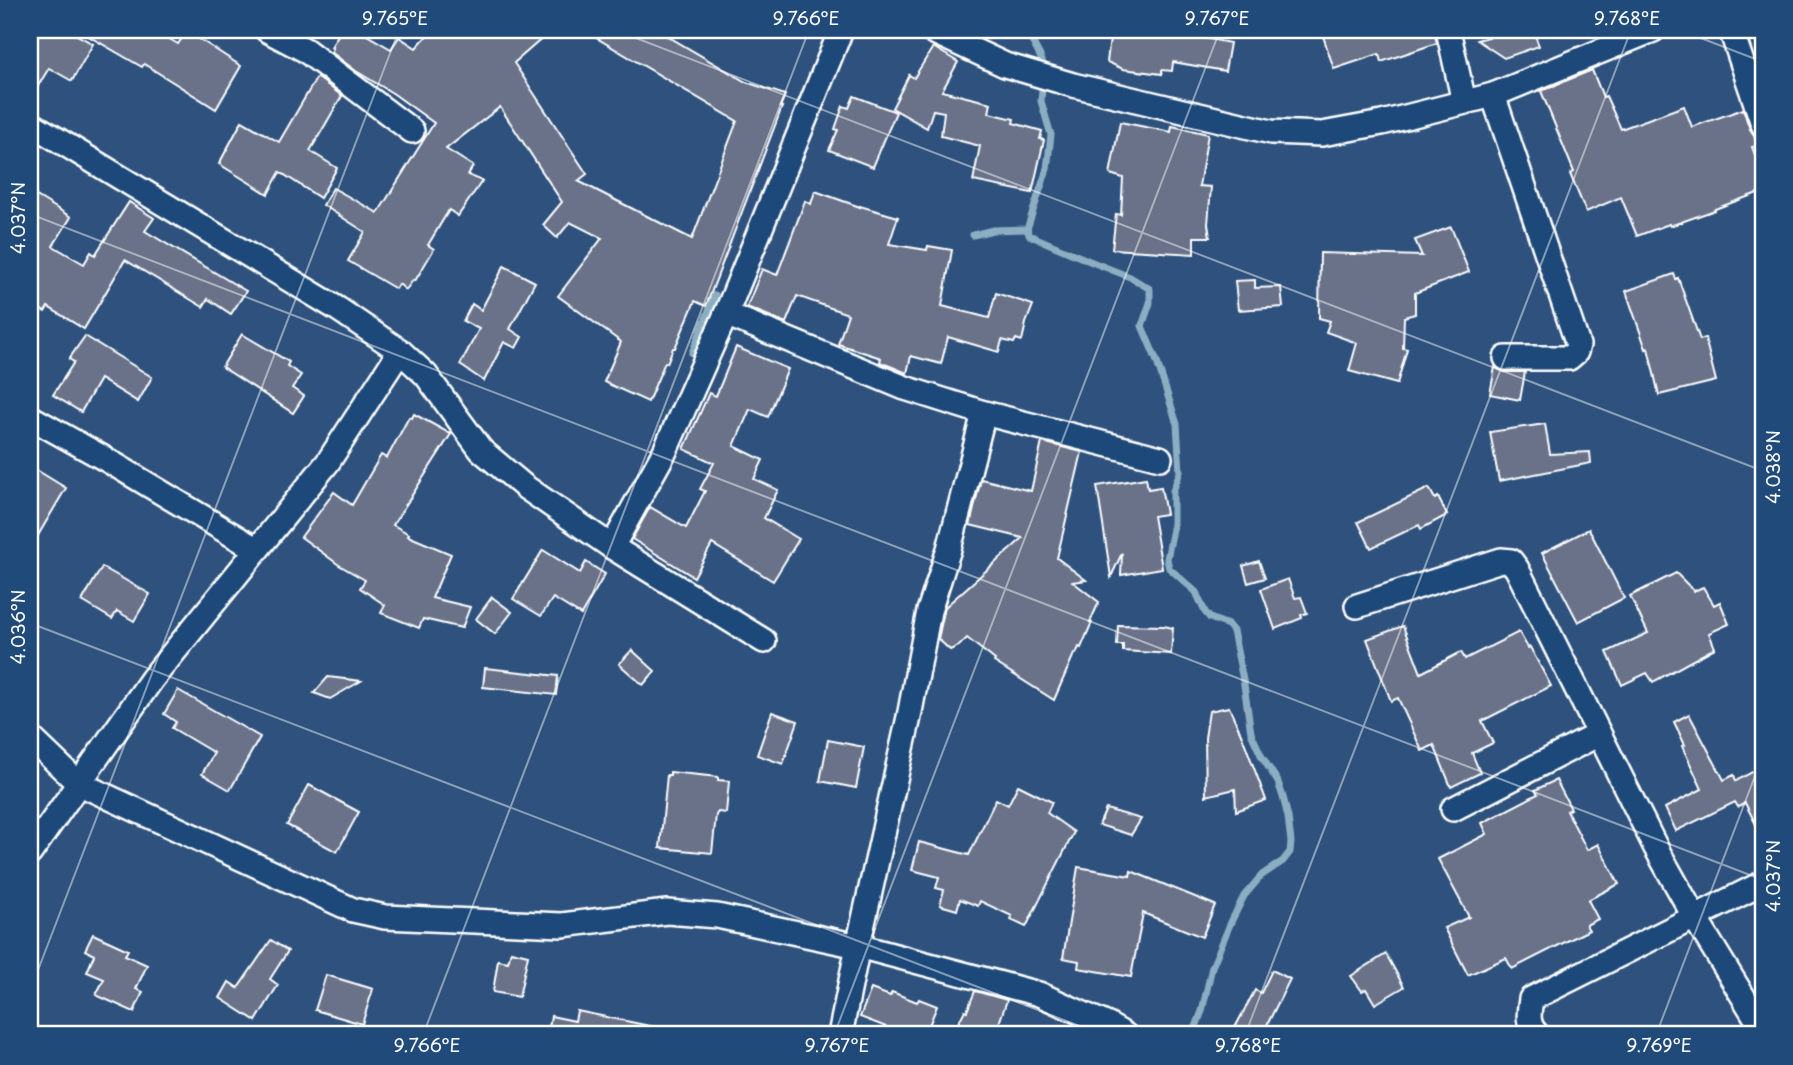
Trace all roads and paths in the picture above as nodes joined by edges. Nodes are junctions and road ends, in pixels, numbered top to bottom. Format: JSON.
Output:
{"nodes":[{"id":1,"x":267,"y":30,"type":"edge"},
{"id":2,"x":841,"y":30,"type":"edge"},
{"id":3,"x":930,"y":30,"type":"edge"},
{"id":4,"x":1448,"y":30,"type":"edge"},
{"id":5,"x":1653,"y":30,"type":"edge"},
{"id":6,"x":1731,"y":30,"type":"edge"},
{"id":7,"x":1493,"y":95,"type":"junction"},
{"id":8,"x":1464,"y":102,"type":"junction"},
{"id":9,"x":30,"y":123,"type":"edge"},
{"id":10,"x":1763,"y":124,"type":"edge"},
{"id":11,"x":412,"y":131,"type":"dead end"},
{"id":12,"x":726,"y":313,"type":"junction"},
{"id":13,"x":400,"y":351,"type":"junction"},
{"id":14,"x":1506,"y":359,"type":"dead end"},
{"id":15,"x":984,"y":413,"type":"junction"},
{"id":16,"x":30,"y":417,"type":"edge"},
{"id":17,"x":1160,"y":458,"type":"dead end"},
{"id":18,"x":612,"y":547,"type":"junction"},
{"id":19,"x":256,"y":549,"type":"junction"},
{"id":20,"x":1357,"y":606,"type":"dead end"},
{"id":21,"x":764,"y":640,"type":"dead end"},
{"id":22,"x":1599,"y":734,"type":"junction"},
{"id":23,"x":30,"y":737,"type":"edge"},
{"id":24,"x":78,"y":783,"type":"junction"},
{"id":25,"x":1453,"y":809,"type":"dead end"},
{"id":26,"x":30,"y":853,"type":"edge"},
{"id":27,"x":1763,"y":883,"type":"edge"},
{"id":28,"x":1695,"y":918,"type":"junction"},
{"id":29,"x":858,"y":946,"type":"junction"},
{"id":30,"x":1763,"y":1029,"type":"edge"},
{"id":31,"x":840,"y":1035,"type":"edge"},
{"id":32,"x":1125,"y":1035,"type":"edge"},
{"id":33,"x":1538,"y":1035,"type":"edge"}],
"edges":[{"from":1,"to":11,"type":"street"},
{"from":2,"to":12,"type":"street"},
{"from":3,"to":8,"type":"street"},
{"from":4,"to":8,"type":"street"},
{"from":5,"to":7,"type":"street"},
{"from":6,"to":10,"type":"street"},
{"from":7,"to":8,"type":"street"},
{"from":7,"to":14,"type":"street"},
{"from":9,"to":13,"type":"street"},
{"from":12,"to":15,"type":"street"},
{"from":12,"to":18,"type":"street"},
{"from":13,"to":18,"type":"street"},
{"from":13,"to":19,"type":"street"},
{"from":15,"to":17,"type":"street"},
{"from":15,"to":29,"type":"street"},
{"from":16,"to":19,"type":"street"},
{"from":18,"to":21,"type":"street"},
{"from":19,"to":24,"type":"street"},
{"from":20,"to":22,"type":"street"},
{"from":22,"to":25,"type":"street"},
{"from":22,"to":28,"type":"street"},
{"from":23,"to":24,"type":"street"},
{"from":24,"to":26,"type":"street"},
{"from":24,"to":29,"type":"street"},
{"from":27,"to":28,"type":"street"},
{"from":28,"to":30,"type":"street"},
{"from":28,"to":33,"type":"street"},
{"from":29,"to":31,"type":"street"},
{"from":29,"to":32,"type":"street"}]}
